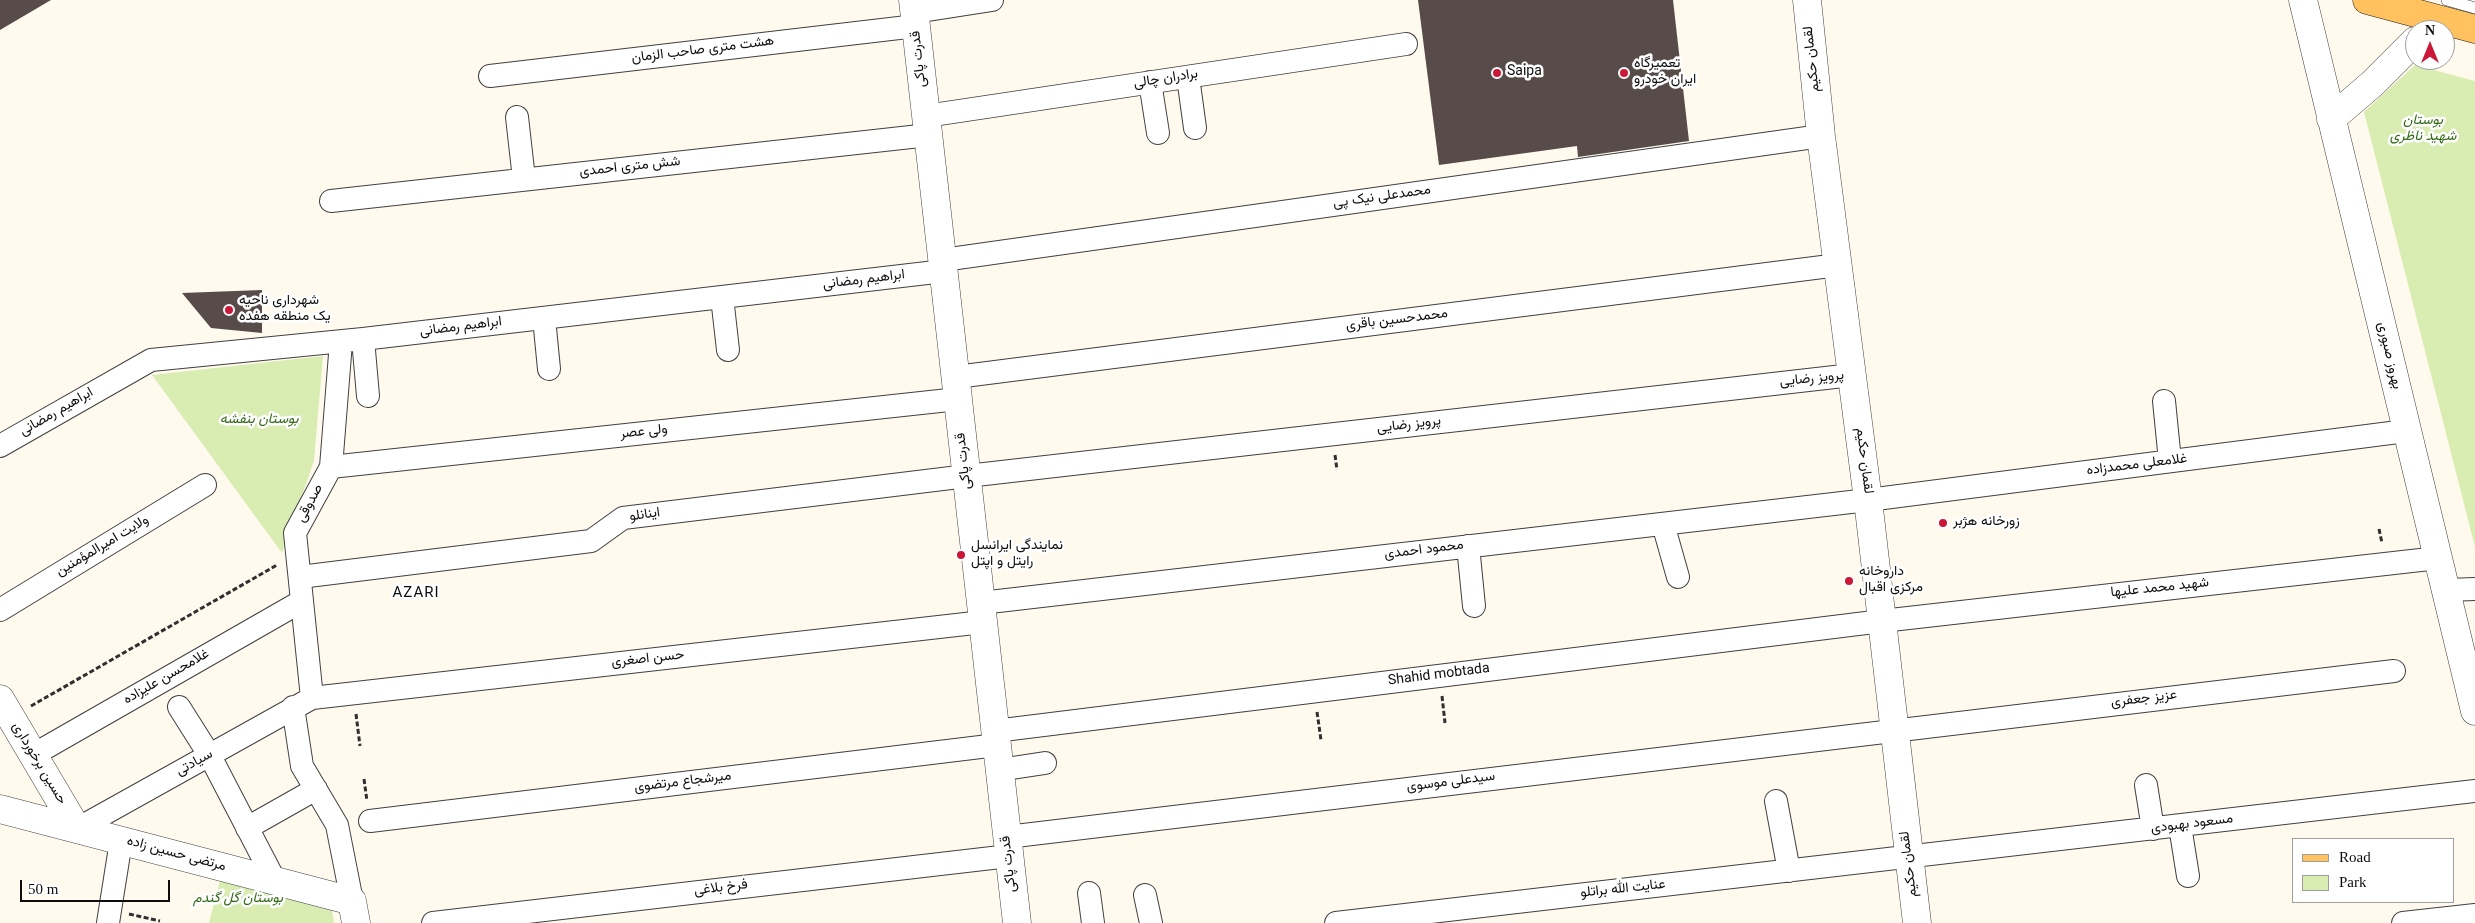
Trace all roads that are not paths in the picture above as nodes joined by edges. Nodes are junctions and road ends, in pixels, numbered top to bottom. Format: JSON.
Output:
{"nodes":[{"id":1,"x":992,"y":0,"type":"edge"},
{"id":2,"x":1807,"y":0,"type":"edge"},
{"id":3,"x":2303,"y":0,"type":"edge"},
{"id":4,"x":2367,"y":0,"type":"edge"},
{"id":5,"x":2475,"y":8,"type":"edge"},
{"id":6,"x":915,"y":13,"type":"edge"},
{"id":7,"x":2436,"y":16,"type":"edge"},
{"id":8,"x":2475,"y":30,"type":"edge"},
{"id":9,"x":1406,"y":44,"type":"dead end"},
{"id":10,"x":2405,"y":51,"type":"edge"},
{"id":11,"x":490,"y":76,"type":"dead end"},
{"id":12,"x":1188,"y":77,"type":"junction"},
{"id":13,"x":1150,"y":82,"type":"junction"},
{"id":14,"x":517,"y":116,"type":"dead end"},
{"id":15,"x":2331,"y":119,"type":"junction"},
{"id":16,"x":928,"y":126,"type":"junction"},
{"id":17,"x":1194,"y":128,"type":"dead end"},
{"id":18,"x":1158,"y":133,"type":"dead end"},
{"id":19,"x":1821,"y":136,"type":"junction"},
{"id":20,"x":524,"y":179,"type":"junction"},
{"id":21,"x":331,"y":201,"type":"dead end"},
{"id":22,"x":1838,"y":265,"type":"junction"},
{"id":23,"x":943,"y":266,"type":"junction"},
{"id":24,"x":722,"y":298,"type":"junction"},
{"id":25,"x":544,"y":318,"type":"junction"},
{"id":26,"x":352,"y":340,"type":"junction"},
{"id":27,"x":728,"y":350,"type":"dead end"},
{"id":28,"x":548,"y":369,"type":"dead end"},
{"id":29,"x":1852,"y":375,"type":"junction"},
{"id":30,"x":957,"y":388,"type":"junction"},
{"id":31,"x":368,"y":396,"type":"dead end"},
{"id":32,"x":2164,"y":401,"type":"dead end"},
{"id":33,"x":2406,"y":431,"type":"junction"},
{"id":34,"x":0,"y":446,"type":"edge"},
{"id":35,"x":2170,"y":461,"type":"junction"},
{"id":36,"x":330,"y":467,"type":"junction"},
{"id":37,"x":967,"y":476,"type":"junction"},
{"id":38,"x":205,"y":486,"type":"dead end"},
{"id":39,"x":1868,"y":500,"type":"junction"},
{"id":40,"x":1663,"y":524,"type":"junction"},
{"id":41,"x":1468,"y":546,"type":"junction"},
{"id":42,"x":2438,"y":558,"type":"junction"},
{"id":43,"x":300,"y":577,"type":"junction"},
{"id":44,"x":1678,"y":577,"type":"dead end"},
{"id":45,"x":2475,"y":589,"type":"edge"},
{"id":46,"x":2446,"y":590,"type":"junction"},
{"id":47,"x":302,"y":601,"type":"junction"},
{"id":48,"x":1474,"y":606,"type":"dead end"},
{"id":49,"x":0,"y":610,"type":"edge"},
{"id":50,"x":982,"y":612,"type":"junction"},
{"id":51,"x":1882,"y":621,"type":"junction"},
{"id":52,"x":2394,"y":671,"type":"dead end"},
{"id":53,"x":303,"y":703,"type":"junction"},
{"id":54,"x":179,"y":707,"type":"dead end"},
{"id":55,"x":6,"y":708,"type":"edge"},
{"id":56,"x":2475,"y":711,"type":"edge"},
{"id":57,"x":1894,"y":729,"type":"junction"},
{"id":58,"x":997,"y":749,"type":"junction"},
{"id":59,"x":33,"y":754,"type":"junction"},
{"id":60,"x":210,"y":756,"type":"junction"},
{"id":61,"x":1046,"y":763,"type":"dead end"},
{"id":62,"x":2146,"y":785,"type":"dead end"},
{"id":63,"x":316,"y":789,"type":"junction"},
{"id":64,"x":2475,"y":792,"type":"edge"},
{"id":65,"x":1776,"y":801,"type":"dead end"},
{"id":66,"x":0,"y":809,"type":"edge"},
{"id":67,"x":370,"y":821,"type":"dead end"},
{"id":68,"x":2180,"y":826,"type":"junction"},
{"id":69,"x":247,"y":828,"type":"junction"},
{"id":70,"x":77,"y":829,"type":"junction"},
{"id":71,"x":2153,"y":829,"type":"junction"},
{"id":72,"x":121,"y":841,"type":"junction"},
{"id":73,"x":1008,"y":846,"type":"junction"},
{"id":74,"x":1910,"y":858,"type":"junction"},
{"id":75,"x":1789,"y":871,"type":"junction"},
{"id":76,"x":2188,"y":876,"type":"dead end"},
{"id":77,"x":275,"y":881,"type":"junction"},
{"id":78,"x":1089,"y":893,"type":"dead end"},
{"id":79,"x":1145,"y":895,"type":"dead end"},
{"id":80,"x":354,"y":912,"type":"edge"},
{"id":81,"x":2475,"y":915,"type":"edge"},
{"id":82,"x":109,"y":916,"type":"edge"},
{"id":83,"x":433,"y":923,"type":"edge"},
{"id":84,"x":1017,"y":923,"type":"edge"},
{"id":85,"x":1093,"y":923,"type":"edge"},
{"id":86,"x":1151,"y":923,"type":"edge"},
{"id":87,"x":1336,"y":923,"type":"edge"},
{"id":88,"x":1917,"y":923,"type":"edge"},
{"id":89,"x":2403,"y":923,"type":"edge"}],
"edges":[{"from":1,"to":6,"type":"street","name":"هشت متری صاحب الزمان"},
{"from":2,"to":19,"type":"street","name":"لقمان حکیم"},
{"from":3,"to":15,"type":"street","name":"بهروز صبوری"},
{"from":4,"to":7,"type":"main road"},
{"from":5,"to":7,"type":"lane"},
{"from":6,"to":11,"type":"street","name":"هشت متری صاحب الزمان"},
{"from":6,"to":16,"type":"street","name":"قدرت پاکی"},
{"from":7,"to":8,"type":"main road"},
{"from":9,"to":12,"type":"street","name":"برادران چالی"},
{"from":10,"to":15,"type":"street"},
{"from":12,"to":13,"type":"street","name":"برادران چالی"},
{"from":12,"to":17,"type":"street"},
{"from":13,"to":16,"type":"street","name":"برادران چالی"},
{"from":13,"to":18,"type":"street"},
{"from":14,"to":20,"type":"street"},
{"from":15,"to":33,"type":"street","name":"بهروز صبوری"},
{"from":16,"to":20,"type":"street","name":"شش متری احمدی"},
{"from":16,"to":23,"type":"street","name":"قدرت پاکی"},
{"from":19,"to":22,"type":"street","name":"لقمان حکیم"},
{"from":19,"to":23,"type":"street","name":"محمدعلی نیک پی"},
{"from":20,"to":21,"type":"street","name":"شش متری احمدی"},
{"from":22,"to":29,"type":"street","name":"لقمان حکیم"},
{"from":22,"to":30,"type":"street","name":"محمدحسین باقری"},
{"from":23,"to":24,"type":"street","name":"ابراهیم رمضانی"},
{"from":23,"to":30,"type":"street","name":"قدرت پاکی"},
{"from":24,"to":25,"type":"street","name":"ابراهیم رمضانی"},
{"from":24,"to":27,"type":"street"},
{"from":25,"to":26,"type":"street","name":"ابراهیم رمضانی"},
{"from":25,"to":28,"type":"street"},
{"from":26,"to":31,"type":"street"},
{"from":26,"to":34,"type":"street","name":"ابراهیم رمضانی"},
{"from":26,"to":36,"type":"street","name":"صدوقی"},
{"from":29,"to":37,"type":"street","name":"پرویز رضایی"},
{"from":29,"to":39,"type":"street","name":"لقمان حکیم"},
{"from":30,"to":36,"type":"street","name":"ولی عصر"},
{"from":30,"to":37,"type":"street","name":"قدرت پاکی"},
{"from":32,"to":35,"type":"street"},
{"from":33,"to":35,"type":"street","name":"غلامعلی محمدزاده"},
{"from":33,"to":42,"type":"street","name":"بهروز صبوری"},
{"from":35,"to":39,"type":"street","name":"غلامعلی محمدزاده"},
{"from":36,"to":43,"type":"street","name":"صدوقی"},
{"from":37,"to":43,"type":"street","name":"اینانلو"},
{"from":37,"to":50,"type":"street","name":"قدرت پاکی"},
{"from":38,"to":49,"type":"street","name":"ولایت امیرالمؤمنین"},
{"from":39,"to":40,"type":"street","name":"محمود احمدی"},
{"from":39,"to":51,"type":"street","name":"لقمان حکیم"},
{"from":40,"to":41,"type":"street","name":"محمود احمدی"},
{"from":40,"to":44,"type":"street"},
{"from":41,"to":48,"type":"street"},
{"from":41,"to":50,"type":"street","name":"محمود احمدی"},
{"from":42,"to":46,"type":"street","name":"بهروز صبوری"},
{"from":42,"to":51,"type":"street","name":"شهید محمد علیها"},
{"from":43,"to":47,"type":"street","name":"صدوقی"},
{"from":45,"to":46,"type":"street"},
{"from":46,"to":56,"type":"street","name":"بهروز صبوری"},
{"from":47,"to":53,"type":"street","name":"صدوقی"},
{"from":47,"to":59,"type":"street","name":"غلامحسن علیزاده"},
{"from":50,"to":53,"type":"street","name":"حسن اصغری"},
{"from":50,"to":58,"type":"street","name":"قدرت پاکی"},
{"from":51,"to":57,"type":"street","name":"لقمان حکیم"},
{"from":51,"to":58,"type":"street","name":"Shahid mobtada"},
{"from":52,"to":57,"type":"street","name":"عزیز جعفری"},
{"from":53,"to":60,"type":"street","name":"سیادتی"},
{"from":53,"to":63,"type":"street","name":"صدوقی"},
{"from":54,"to":60,"type":"street"},
{"from":55,"to":59,"type":"street","name":"حسین برخورداری"},
{"from":57,"to":73,"type":"street","name":"سیدعلی موسوی"},
{"from":57,"to":74,"type":"street","name":"لقمان حکیم"},
{"from":58,"to":61,"type":"street"},
{"from":58,"to":67,"type":"street","name":"میرشجاع مرتضوی"},
{"from":58,"to":73,"type":"street","name":"قدرت پاکی"},
{"from":59,"to":70,"type":"street","name":"حسین برخورداری"},
{"from":60,"to":69,"type":"street"},
{"from":60,"to":70,"type":"street","name":"سیادتی"},
{"from":62,"to":71,"type":"street"},
{"from":63,"to":69,"type":"street"},
{"from":63,"to":80,"type":"street","name":"صدوقی"},
{"from":64,"to":68,"type":"street","name":"مسعود بهبودی"},
{"from":65,"to":75,"type":"street"},
{"from":66,"to":70,"type":"street","name":"مرتضی حسین زاده"},
{"from":68,"to":71,"type":"street","name":"مسعود بهبودی"},
{"from":68,"to":76,"type":"street"},
{"from":69,"to":77,"type":"street"},
{"from":70,"to":72,"type":"street","name":"مرتضی حسین زاده"},
{"from":71,"to":74,"type":"street","name":"مسعود بهبودی"},
{"from":72,"to":77,"type":"street","name":"مرتضی حسین زاده"},
{"from":72,"to":82,"type":"street"},
{"from":73,"to":83,"type":"street","name":"فرخ بلاغی"},
{"from":73,"to":84,"type":"street","name":"قدرت پاکی"},
{"from":74,"to":75,"type":"street","name":"عنایت الله براتلو"},
{"from":74,"to":88,"type":"street","name":"لقمان حکیم"},
{"from":75,"to":87,"type":"street","name":"عنایت الله براتلو"},
{"from":77,"to":80,"type":"street","name":"مرتضی حسین زاده"},
{"from":78,"to":85,"type":"street"},
{"from":79,"to":86,"type":"street"},
{"from":81,"to":89,"type":"street"}]}
